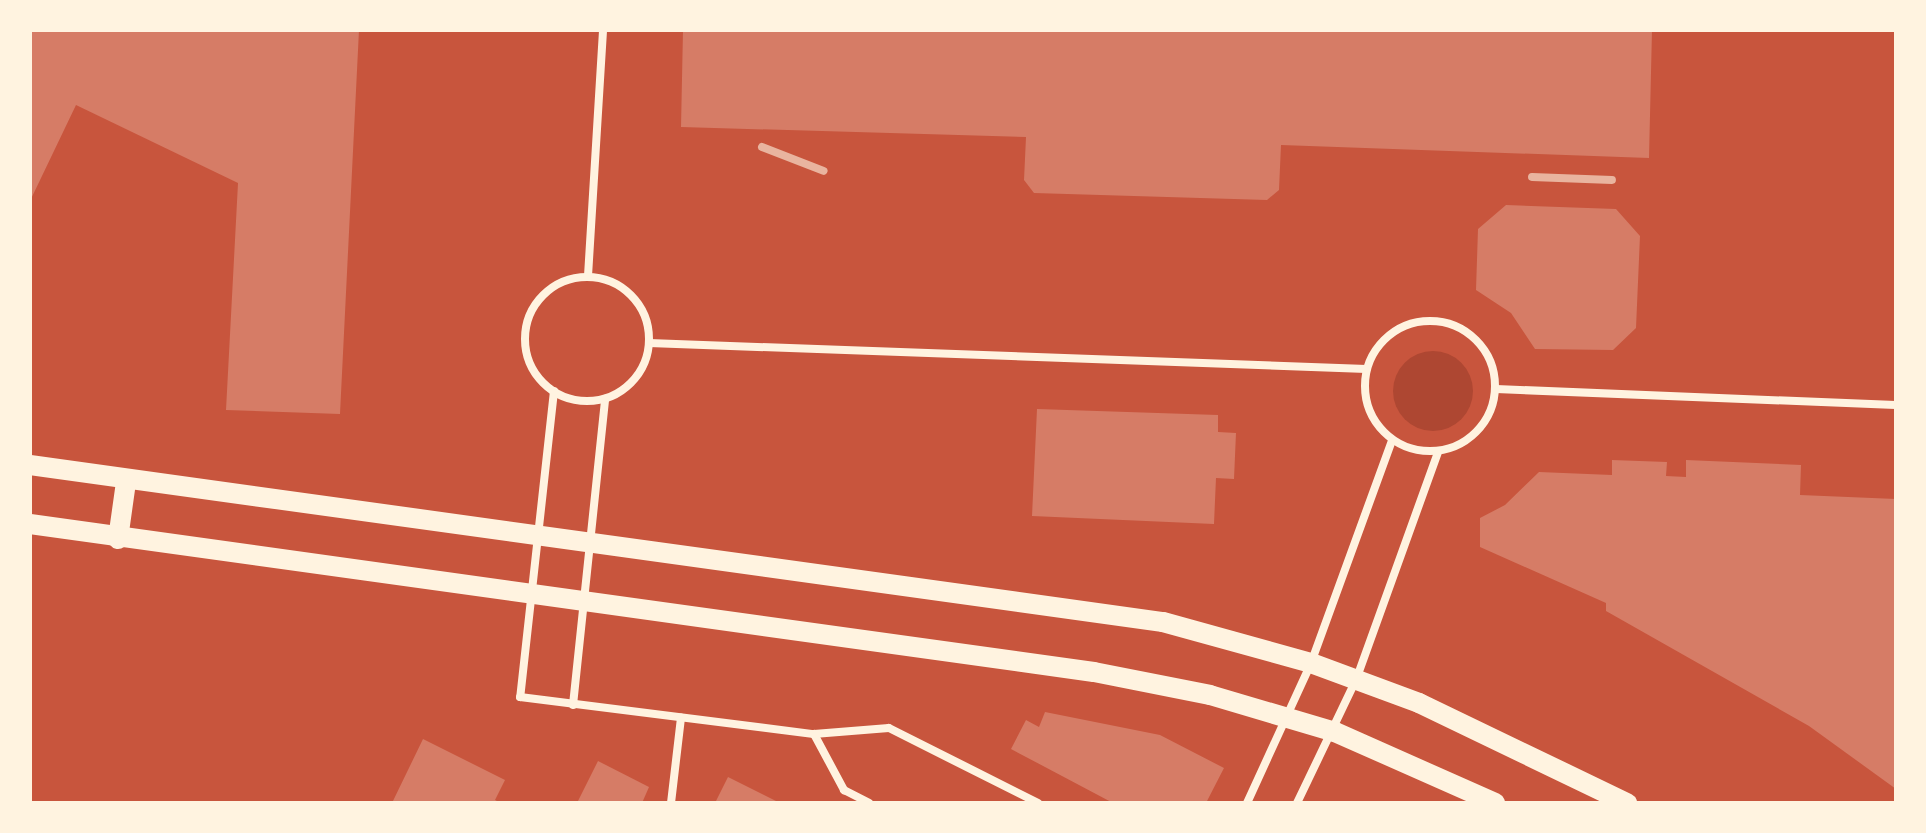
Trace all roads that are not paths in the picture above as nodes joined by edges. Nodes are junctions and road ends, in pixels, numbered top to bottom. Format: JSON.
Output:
{"nodes":[{"id":1,"x":603,"y":30,"type":"edge"},
{"id":2,"x":588,"y":276,"type":"junction"},
{"id":3,"x":649,"y":343,"type":"junction"},
{"id":4,"x":1367,"y":370,"type":"junction"},
{"id":5,"x":1496,"y":388,"type":"junction"},
{"id":6,"x":554,"y":391,"type":"junction"},
{"id":7,"x":605,"y":398,"type":"junction"},
{"id":8,"x":1896,"y":405,"type":"edge"},
{"id":9,"x":1392,"y":440,"type":"junction"},
{"id":10,"x":1438,"y":452,"type":"junction"},
{"id":11,"x":30,"y":465,"type":"edge"},
{"id":12,"x":126,"y":482,"type":"junction"},
{"id":13,"x":30,"y":524,"type":"edge"},
{"id":14,"x":538,"y":534,"type":"junction"},
{"id":15,"x":118,"y":538,"type":"junction"},
{"id":16,"x":590,"y":540,"type":"junction"},
{"id":17,"x":531,"y":595,"type":"junction"},
{"id":18,"x":584,"y":602,"type":"junction"},
{"id":19,"x":1311,"y":663,"type":"junction"},
{"id":20,"x":1356,"y":680,"type":"junction"},
{"id":21,"x":573,"y":705,"type":"junction"},
{"id":22,"x":681,"y":718,"type":"junction"},
{"id":23,"x":1289,"y":718,"type":"junction"},
{"id":24,"x":1335,"y":732,"type":"junction"},
{"id":25,"x":814,"y":734,"type":"junction"},
{"id":26,"x":671,"y":803,"type":"edge"},
{"id":27,"x":869,"y":803,"type":"edge"},
{"id":28,"x":1038,"y":803,"type":"edge"},
{"id":29,"x":1247,"y":803,"type":"edge"},
{"id":30,"x":1296,"y":803,"type":"edge"},
{"id":31,"x":1495,"y":803,"type":"edge"},
{"id":32,"x":1627,"y":803,"type":"edge"}],
"edges":[{"from":1,"to":2,"type":"lane"},
{"from":2,"to":3,"type":"lane"},
{"from":2,"to":6,"type":"lane"},
{"from":3,"to":4,"type":"lane"},
{"from":3,"to":7,"type":"lane"},
{"from":4,"to":5,"type":"lane"},
{"from":4,"to":9,"type":"lane"},
{"from":5,"to":8,"type":"lane"},
{"from":5,"to":10,"type":"lane"},
{"from":6,"to":7,"type":"lane"},
{"from":6,"to":14,"type":"lane"},
{"from":7,"to":16,"type":"lane"},
{"from":9,"to":10,"type":"lane"},
{"from":9,"to":19,"type":"lane"},
{"from":10,"to":20,"type":"lane"},
{"from":11,"to":12,"type":"main road"},
{"from":12,"to":14,"type":"main road"},
{"from":12,"to":15,"type":"main road"},
{"from":13,"to":15,"type":"main road"},
{"from":14,"to":16,"type":"main road"},
{"from":14,"to":17,"type":"lane"},
{"from":15,"to":17,"type":"main road"},
{"from":16,"to":18,"type":"lane"},
{"from":16,"to":19,"type":"main road"},
{"from":17,"to":18,"type":"main road"},
{"from":17,"to":21,"type":"lane"},
{"from":18,"to":21,"type":"lane"},
{"from":18,"to":23,"type":"main road"},
{"from":19,"to":20,"type":"main road"},
{"from":19,"to":23,"type":"lane"},
{"from":20,"to":24,"type":"lane"},
{"from":20,"to":32,"type":"main road"},
{"from":21,"to":22,"type":"lane"},
{"from":22,"to":25,"type":"lane"},
{"from":22,"to":26,"type":"lane"},
{"from":23,"to":24,"type":"main road"},
{"from":23,"to":29,"type":"lane"},
{"from":24,"to":30,"type":"lane"},
{"from":24,"to":31,"type":"main road"},
{"from":25,"to":27,"type":"lane"},
{"from":25,"to":28,"type":"lane"}]}
